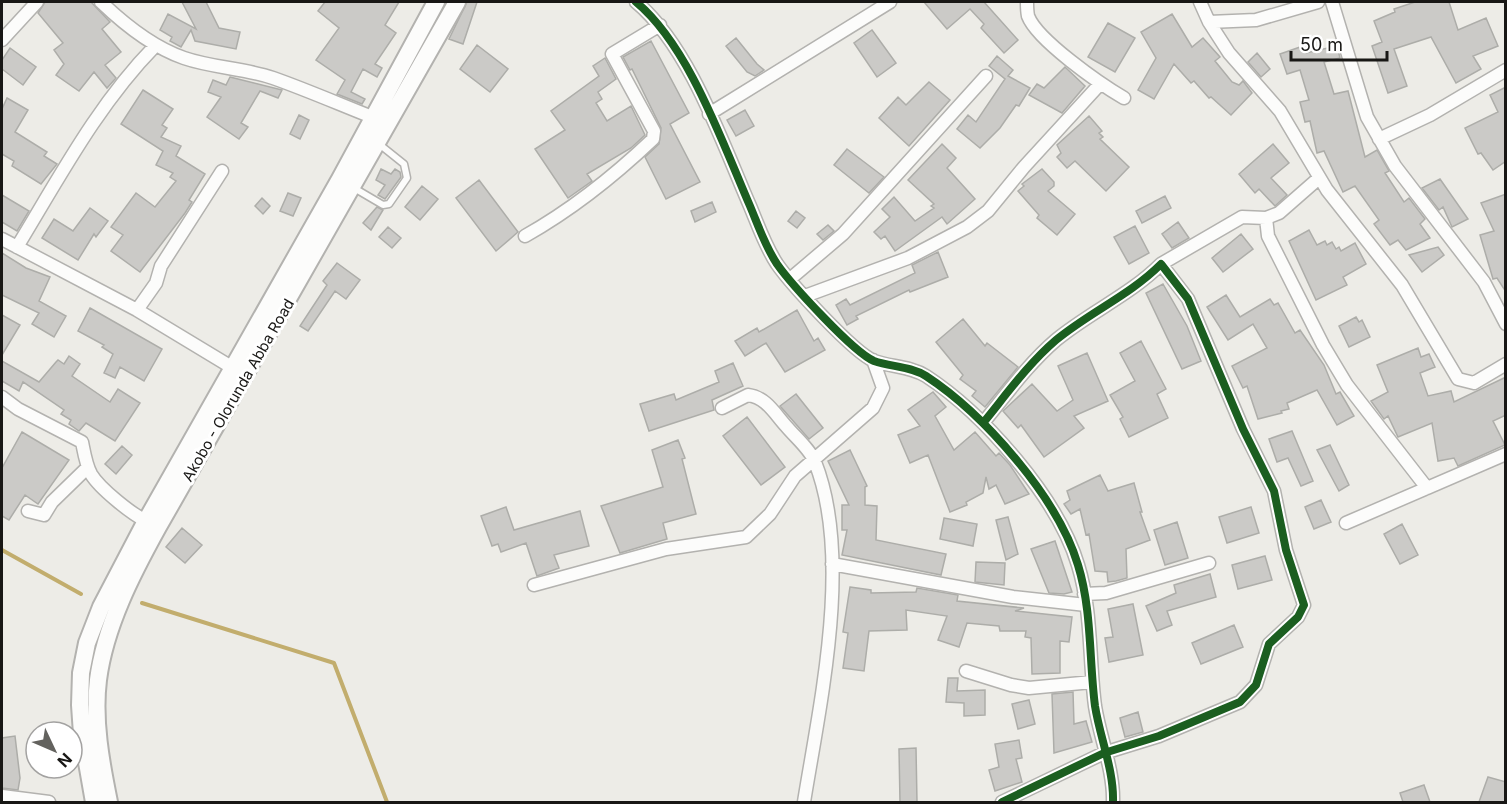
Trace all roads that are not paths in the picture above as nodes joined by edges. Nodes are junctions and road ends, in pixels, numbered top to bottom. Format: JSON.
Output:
{"nodes":[{"id":1,"x":37,"y":2,"type":"edge"},
{"id":2,"x":101,"y":2,"type":"edge"},
{"id":3,"x":436,"y":2,"type":"edge"},
{"id":4,"x":457,"y":2,"type":"edge"},
{"id":5,"x":636,"y":2,"type":"edge"},
{"id":6,"x":890,"y":2,"type":"edge"},
{"id":7,"x":1027,"y":2,"type":"edge"},
{"id":8,"x":1200,"y":2,"type":"edge"},
{"id":9,"x":1318,"y":2,"type":"edge"},
{"id":10,"x":1332,"y":2,"type":"edge"},
{"id":11,"x":1209,"y":22,"type":"junction"},
{"id":12,"x":660,"y":25,"type":"junction"},
{"id":13,"x":2,"y":40,"type":"edge"},
{"id":14,"x":155,"y":46,"type":"junction"},
{"id":15,"x":1506,"y":70,"type":"edge"},
{"id":16,"x":986,"y":76,"type":"dead end"},
{"id":17,"x":1100,"y":84,"type":"junction"},
{"id":18,"x":1124,"y":98,"type":"dead end"},
{"id":19,"x":709,"y":114,"type":"junction"},
{"id":20,"x":372,"y":117,"type":"junction"},
{"id":21,"x":1379,"y":139,"type":"junction"},
{"id":22,"x":377,"y":143,"type":"junction"},
{"id":23,"x":222,"y":171,"type":"dead end"},
{"id":24,"x":1319,"y":178,"type":"junction"},
{"id":25,"x":354,"y":187,"type":"junction"},
{"id":26,"x":1266,"y":218,"type":"junction"},
{"id":27,"x":525,"y":236,"type":"dead end"},
{"id":28,"x":2,"y":238,"type":"edge"},
{"id":29,"x":17,"y":248,"type":"junction"},
{"id":30,"x":1161,"y":264,"type":"junction"},
{"id":31,"x":790,"y":279,"type":"junction"},
{"id":32,"x":806,"y":296,"type":"junction"},
{"id":33,"x":137,"y":310,"type":"junction"},
{"id":34,"x":1506,"y":324,"type":"edge"},
{"id":35,"x":873,"y":360,"type":"junction"},
{"id":36,"x":1506,"y":364,"type":"edge"},
{"id":37,"x":233,"y":368,"type":"junction"},
{"id":38,"x":2,"y":397,"type":"edge"},
{"id":39,"x":722,"y":408,"type":"dead end"},
{"id":40,"x":983,"y":423,"type":"junction"},
{"id":41,"x":1506,"y":454,"type":"edge"},
{"id":42,"x":814,"y":459,"type":"junction"},
{"id":43,"x":88,"y":466,"type":"junction"},
{"id":44,"x":176,"y":483,"type":"junction"},
{"id":45,"x":1427,"y":488,"type":"junction"},
{"id":46,"x":28,"y":511,"type":"dead end"},
{"id":47,"x":146,"y":521,"type":"junction"},
{"id":48,"x":1346,"y":523,"type":"dead end"},
{"id":49,"x":1209,"y":563,"type":"dead end"},
{"id":50,"x":832,"y":564,"type":"junction"},
{"id":51,"x":534,"y":585,"type":"dead end"},
{"id":52,"x":1085,"y":600,"type":"junction"},
{"id":53,"x":966,"y":671,"type":"dead end"},
{"id":54,"x":1092,"y":682,"type":"junction"},
{"id":55,"x":1104,"y":753,"type":"junction"},
{"id":56,"x":2,"y":796,"type":"edge"},
{"id":57,"x":49,"y":802,"type":"edge"},
{"id":58,"x":94,"y":802,"type":"edge"},
{"id":59,"x":110,"y":802,"type":"edge"},
{"id":60,"x":804,"y":802,"type":"edge"},
{"id":61,"x":1002,"y":802,"type":"edge"},
{"id":62,"x":1113,"y":802,"type":"edge"}],
"edges":[{"from":1,"to":13,"type":"street"},
{"from":2,"to":14,"type":"street"},
{"from":3,"to":20,"type":"main road","name":"Akobo - Olorunda Abba Road"},
{"from":4,"to":22,"type":"main road","name":"Akobo - Olorunda Abba Road"},
{"from":5,"to":12,"type":"street"},
{"from":6,"to":19,"type":"street"},
{"from":7,"to":17,"type":"street"},
{"from":8,"to":11,"type":"street"},
{"from":9,"to":11,"type":"street"},
{"from":10,"to":21,"type":"street"},
{"from":11,"to":24,"type":"street"},
{"from":12,"to":19,"type":"street"},
{"from":12,"to":27,"type":"street"},
{"from":14,"to":20,"type":"street"},
{"from":14,"to":29,"type":"street"},
{"from":15,"to":21,"type":"street"},
{"from":16,"to":31,"type":"street"},
{"from":17,"to":18,"type":"street"},
{"from":17,"to":32,"type":"street"},
{"from":19,"to":31,"type":"street"},
{"from":20,"to":37,"type":"main road","name":"Akobo - Olorunda Abba Road"},
{"from":21,"to":34,"type":"street"},
{"from":22,"to":25,"type":"main road","name":"Akobo - Olorunda Abba Road"},
{"from":22,"to":25,"type":"lane"},
{"from":23,"to":33,"type":"street"},
{"from":24,"to":26,"type":"street"},
{"from":24,"to":36,"type":"street"},
{"from":25,"to":44,"type":"main road","name":"Akobo - Olorunda Abba Road"},
{"from":26,"to":30,"type":"street"},
{"from":26,"to":45,"type":"street"},
{"from":28,"to":29,"type":"street"},
{"from":29,"to":33,"type":"street"},
{"from":30,"to":40,"type":"street"},
{"from":30,"to":55,"type":"street"},
{"from":31,"to":32,"type":"street"},
{"from":32,"to":35,"type":"street"},
{"from":33,"to":37,"type":"street"},
{"from":35,"to":40,"type":"street"},
{"from":35,"to":42,"type":"street"},
{"from":37,"to":44,"type":"main road","name":"Akobo - Olorunda Abba Road"},
{"from":38,"to":43,"type":"street"},
{"from":39,"to":42,"type":"street"},
{"from":40,"to":52,"type":"street"},
{"from":41,"to":45,"type":"street"},
{"from":42,"to":50,"type":"street"},
{"from":42,"to":51,"type":"street"},
{"from":43,"to":46,"type":"street"},
{"from":43,"to":47,"type":"street"},
{"from":44,"to":47,"type":"main road","name":"Akobo - Olorunda Abba Road"},
{"from":44,"to":59,"type":"main road","name":"Akobo - Olorunda Abba Road"},
{"from":45,"to":48,"type":"street"},
{"from":47,"to":58,"type":"main road","name":"Akobo - Olorunda Abba Road"},
{"from":49,"to":52,"type":"street"},
{"from":50,"to":52,"type":"street"},
{"from":50,"to":60,"type":"street"},
{"from":52,"to":54,"type":"street"},
{"from":53,"to":54,"type":"street"},
{"from":54,"to":55,"type":"street"},
{"from":55,"to":61,"type":"street"},
{"from":55,"to":62,"type":"street"},
{"from":56,"to":57,"type":"street"}]}
